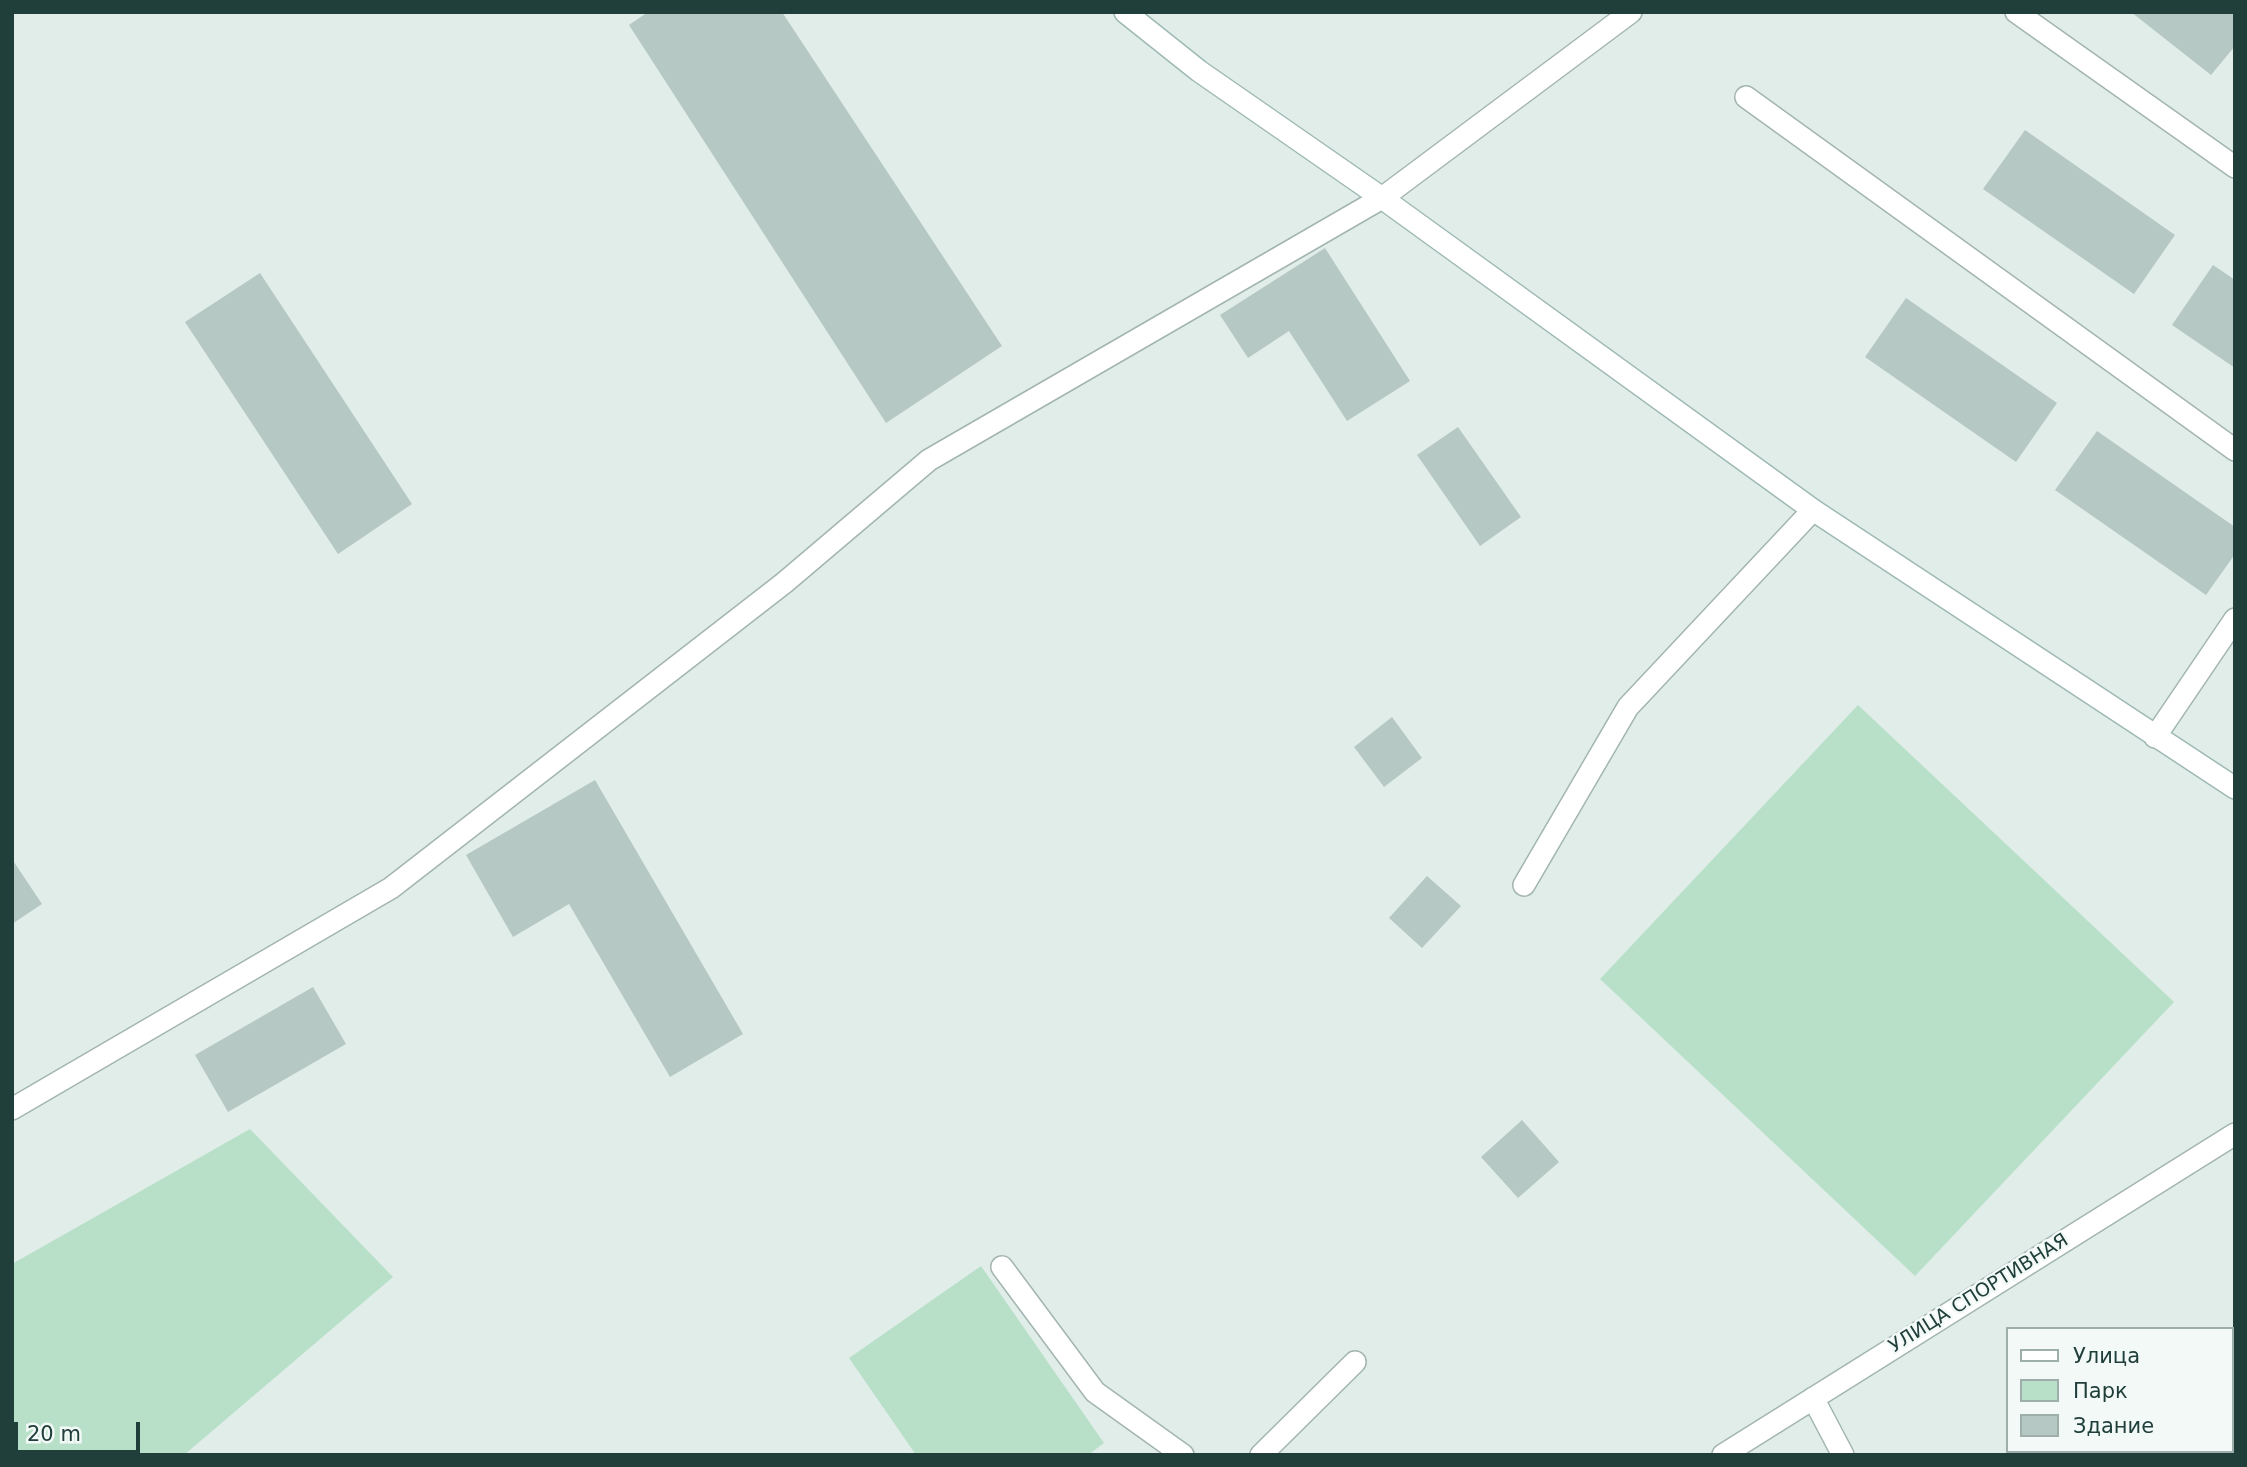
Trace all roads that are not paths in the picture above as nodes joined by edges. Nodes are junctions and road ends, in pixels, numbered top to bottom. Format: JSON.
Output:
{"nodes":[{"id":1,"x":1125,"y":12,"type":"edge"},
{"id":2,"x":1630,"y":12,"type":"edge"},
{"id":3,"x":2016,"y":12,"type":"edge"},
{"id":4,"x":1746,"y":97,"type":"dead end"},
{"id":5,"x":2235,"y":167,"type":"edge"},
{"id":6,"x":1382,"y":198,"type":"junction"},
{"id":7,"x":2235,"y":450,"type":"edge"},
{"id":8,"x":1813,"y":510,"type":"junction"},
{"id":9,"x":2235,"y":619,"type":"edge"},
{"id":10,"x":2155,"y":737,"type":"junction"},
{"id":11,"x":2235,"y":788,"type":"edge"},
{"id":12,"x":1524,"y":885,"type":"dead end"},
{"id":13,"x":12,"y":1109,"type":"edge"},
{"id":14,"x":2235,"y":1134,"type":"edge"},
{"id":15,"x":1002,"y":1267,"type":"dead end"},
{"id":16,"x":1355,"y":1362,"type":"dead end"},
{"id":17,"x":1813,"y":1398,"type":"junction"},
{"id":18,"x":1183,"y":1455,"type":"edge"},
{"id":19,"x":1261,"y":1455,"type":"edge"},
{"id":20,"x":1723,"y":1455,"type":"edge"},
{"id":21,"x":1843,"y":1455,"type":"edge"}],
"edges":[{"from":1,"to":6,"type":"street"},
{"from":2,"to":6,"type":"street"},
{"from":3,"to":5,"type":"street"},
{"from":4,"to":7,"type":"street"},
{"from":6,"to":8,"type":"street"},
{"from":6,"to":13,"type":"street"},
{"from":8,"to":10,"type":"street"},
{"from":8,"to":12,"type":"street"},
{"from":9,"to":10,"type":"street"},
{"from":10,"to":11,"type":"street"},
{"from":14,"to":17,"type":"street","name":"УЛИЦА СПОРТИВНАЯ"},
{"from":15,"to":18,"type":"street"},
{"from":16,"to":19,"type":"street"},
{"from":17,"to":20,"type":"street","name":"УЛИЦА СПОРТИВНАЯ"},
{"from":17,"to":21,"type":"street"}]}
